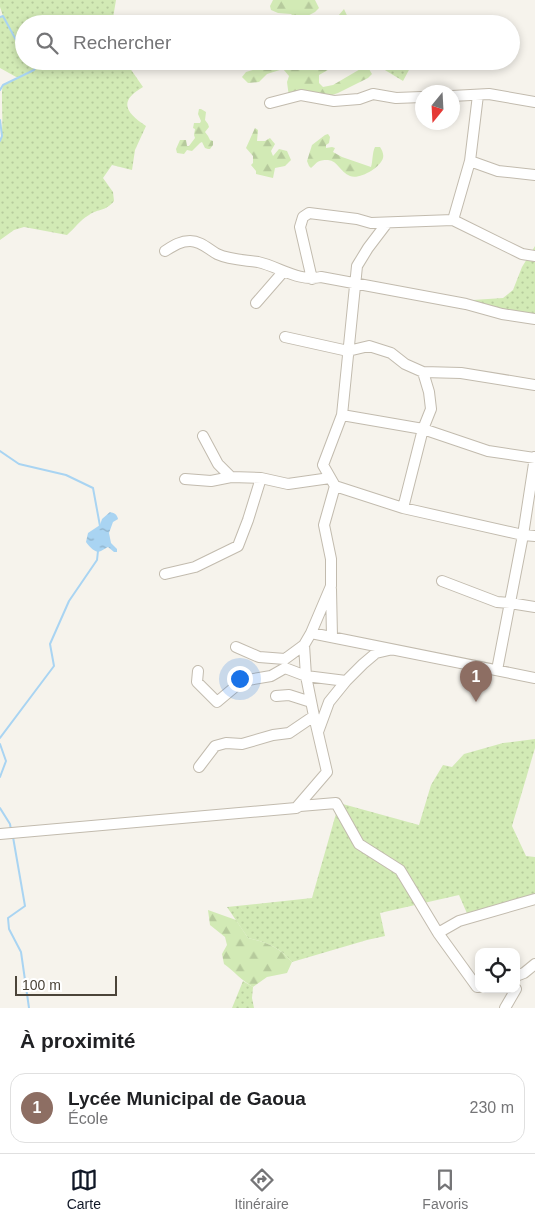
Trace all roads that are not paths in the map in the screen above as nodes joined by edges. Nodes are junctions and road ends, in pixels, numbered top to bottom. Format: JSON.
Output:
{"nodes":[{"id":1,"x":478,"y":95,"type":"junction"},
{"id":2,"x":460,"y":96,"type":"edge"},
{"id":3,"x":415,"y":97,"type":"edge"},
{"id":4,"x":535,"y":102,"type":"edge"},
{"id":5,"x":270,"y":103,"type":"dead end"},
{"id":6,"x":470,"y":161,"type":"junction"},
{"id":7,"x":535,"y":175,"type":"edge"},
{"id":8,"x":453,"y":220,"type":"junction"},
{"id":9,"x":387,"y":223,"type":"junction"},
{"id":10,"x":165,"y":251,"type":"dead end"},
{"id":11,"x":535,"y":256,"type":"edge"},
{"id":12,"x":283,"y":272,"type":"junction"},
{"id":13,"x":312,"y":279,"type":"junction"},
{"id":14,"x":355,"y":284,"type":"junction"},
{"id":15,"x":256,"y":303,"type":"dead end"},
{"id":16,"x":535,"y":319,"type":"edge"},
{"id":17,"x":286,"y":337,"type":"dead end"},
{"id":18,"x":348,"y":350,"type":"junction"},
{"id":19,"x":423,"y":372,"type":"junction"},
{"id":20,"x":535,"y":386,"type":"edge"},
{"id":21,"x":342,"y":414,"type":"junction"},
{"id":22,"x":423,"y":429,"type":"junction"},
{"id":23,"x":203,"y":436,"type":"dead end"},
{"id":24,"x":535,"y":458,"type":"edge"},
{"id":25,"x":231,"y":477,"type":"junction"},
{"id":26,"x":261,"y":478,"type":"junction"},
{"id":27,"x":185,"y":479,"type":"dead end"},
{"id":28,"x":333,"y":482,"type":"junction"},
{"id":29,"x":403,"y":508,"type":"junction"},
{"id":30,"x":523,"y":535,"type":"junction"},
{"id":31,"x":535,"y":536,"type":"edge"},
{"id":32,"x":165,"y":574,"type":"dead end"},
{"id":33,"x":442,"y":582,"type":"dead end"},
{"id":34,"x":331,"y":586,"type":"junction"},
{"id":35,"x":510,"y":603,"type":"junction"},
{"id":36,"x":535,"y":607,"type":"edge"},
{"id":37,"x":312,"y":633,"type":"junction"},
{"id":38,"x":332,"y":637,"type":"junction"},
{"id":39,"x":304,"y":645,"type":"junction"},
{"id":40,"x":236,"y":646,"type":"dead end"},
{"id":41,"x":392,"y":649,"type":"junction"},
{"id":42,"x":496,"y":670,"type":"junction"},
{"id":43,"x":198,"y":671,"type":"dead end"},
{"id":44,"x":306,"y":676,"type":"junction"},
{"id":45,"x":535,"y":678,"type":"edge"},
{"id":46,"x":346,"y":681,"type":"junction"},
{"id":47,"x":276,"y":696,"type":"dead end"},
{"id":48,"x":311,"y":702,"type":"junction"},
{"id":49,"x":314,"y":716,"type":"junction"},
{"id":50,"x":318,"y":733,"type":"junction"},
{"id":51,"x":199,"y":767,"type":"dead end"},
{"id":52,"x":296,"y":808,"type":"junction"},
{"id":53,"x":0,"y":834,"type":"edge"},
{"id":54,"x":535,"y":899,"type":"edge"},
{"id":55,"x":438,"y":933,"type":"junction"},
{"id":56,"x":535,"y":964,"type":"edge"},
{"id":57,"x":520,"y":974,"type":"edge"},
{"id":58,"x":475,"y":984,"type":"edge"},
{"id":59,"x":520,"y":984,"type":"edge"},
{"id":60,"x":514,"y":993,"type":"edge"},
{"id":61,"x":505,"y":1008,"type":"edge"}],
"edges":[{"from":1,"to":2,"type":"street"},
{"from":1,"to":4,"type":"street"},
{"from":1,"to":6,"type":"street"},
{"from":3,"to":5,"type":"street"},
{"from":6,"to":7,"type":"street"},
{"from":6,"to":8,"type":"street"},
{"from":8,"to":9,"type":"street"},
{"from":8,"to":11,"type":"street"},
{"from":9,"to":13,"type":"street"},
{"from":9,"to":14,"type":"street"},
{"from":10,"to":12,"type":"street"},
{"from":12,"to":13,"type":"street"},
{"from":12,"to":15,"type":"street"},
{"from":13,"to":14,"type":"street"},
{"from":14,"to":16,"type":"street"},
{"from":14,"to":18,"type":"street"},
{"from":17,"to":18,"type":"street"},
{"from":18,"to":19,"type":"street"},
{"from":18,"to":21,"type":"street"},
{"from":19,"to":20,"type":"street"},
{"from":19,"to":22,"type":"street"},
{"from":21,"to":22,"type":"street"},
{"from":21,"to":28,"type":"street"},
{"from":22,"to":24,"type":"street"},
{"from":22,"to":29,"type":"street"},
{"from":23,"to":25,"type":"street"},
{"from":24,"to":30,"type":"street"},
{"from":25,"to":26,"type":"street"},
{"from":25,"to":27,"type":"street"},
{"from":26,"to":28,"type":"street"},
{"from":26,"to":32,"type":"street"},
{"from":28,"to":29,"type":"street"},
{"from":28,"to":34,"type":"street"},
{"from":29,"to":30,"type":"street"},
{"from":30,"to":31,"type":"street"},
{"from":30,"to":35,"type":"street"},
{"from":33,"to":35,"type":"street"},
{"from":34,"to":37,"type":"street"},
{"from":34,"to":38,"type":"street"},
{"from":35,"to":36,"type":"street"},
{"from":35,"to":42,"type":"street"},
{"from":37,"to":38,"type":"street"},
{"from":37,"to":39,"type":"street"},
{"from":38,"to":41,"type":"street"},
{"from":39,"to":40,"type":"street"},
{"from":39,"to":44,"type":"street"},
{"from":41,"to":42,"type":"street"},
{"from":41,"to":46,"type":"street"},
{"from":42,"to":45,"type":"street"},
{"from":43,"to":44,"type":"street"},
{"from":44,"to":46,"type":"street"},
{"from":44,"to":48,"type":"street"},
{"from":46,"to":50,"type":"street"},
{"from":47,"to":48,"type":"street"},
{"from":48,"to":49,"type":"street"},
{"from":49,"to":50,"type":"street"},
{"from":49,"to":51,"type":"street"},
{"from":50,"to":52,"type":"street"},
{"from":52,"to":53,"type":"street"},
{"from":52,"to":55,"type":"street"},
{"from":54,"to":55,"type":"street"},
{"from":55,"to":58,"type":"street"},
{"from":56,"to":57,"type":"street"},
{"from":57,"to":59,"type":"street"},
{"from":60,"to":61,"type":"street"}]}
